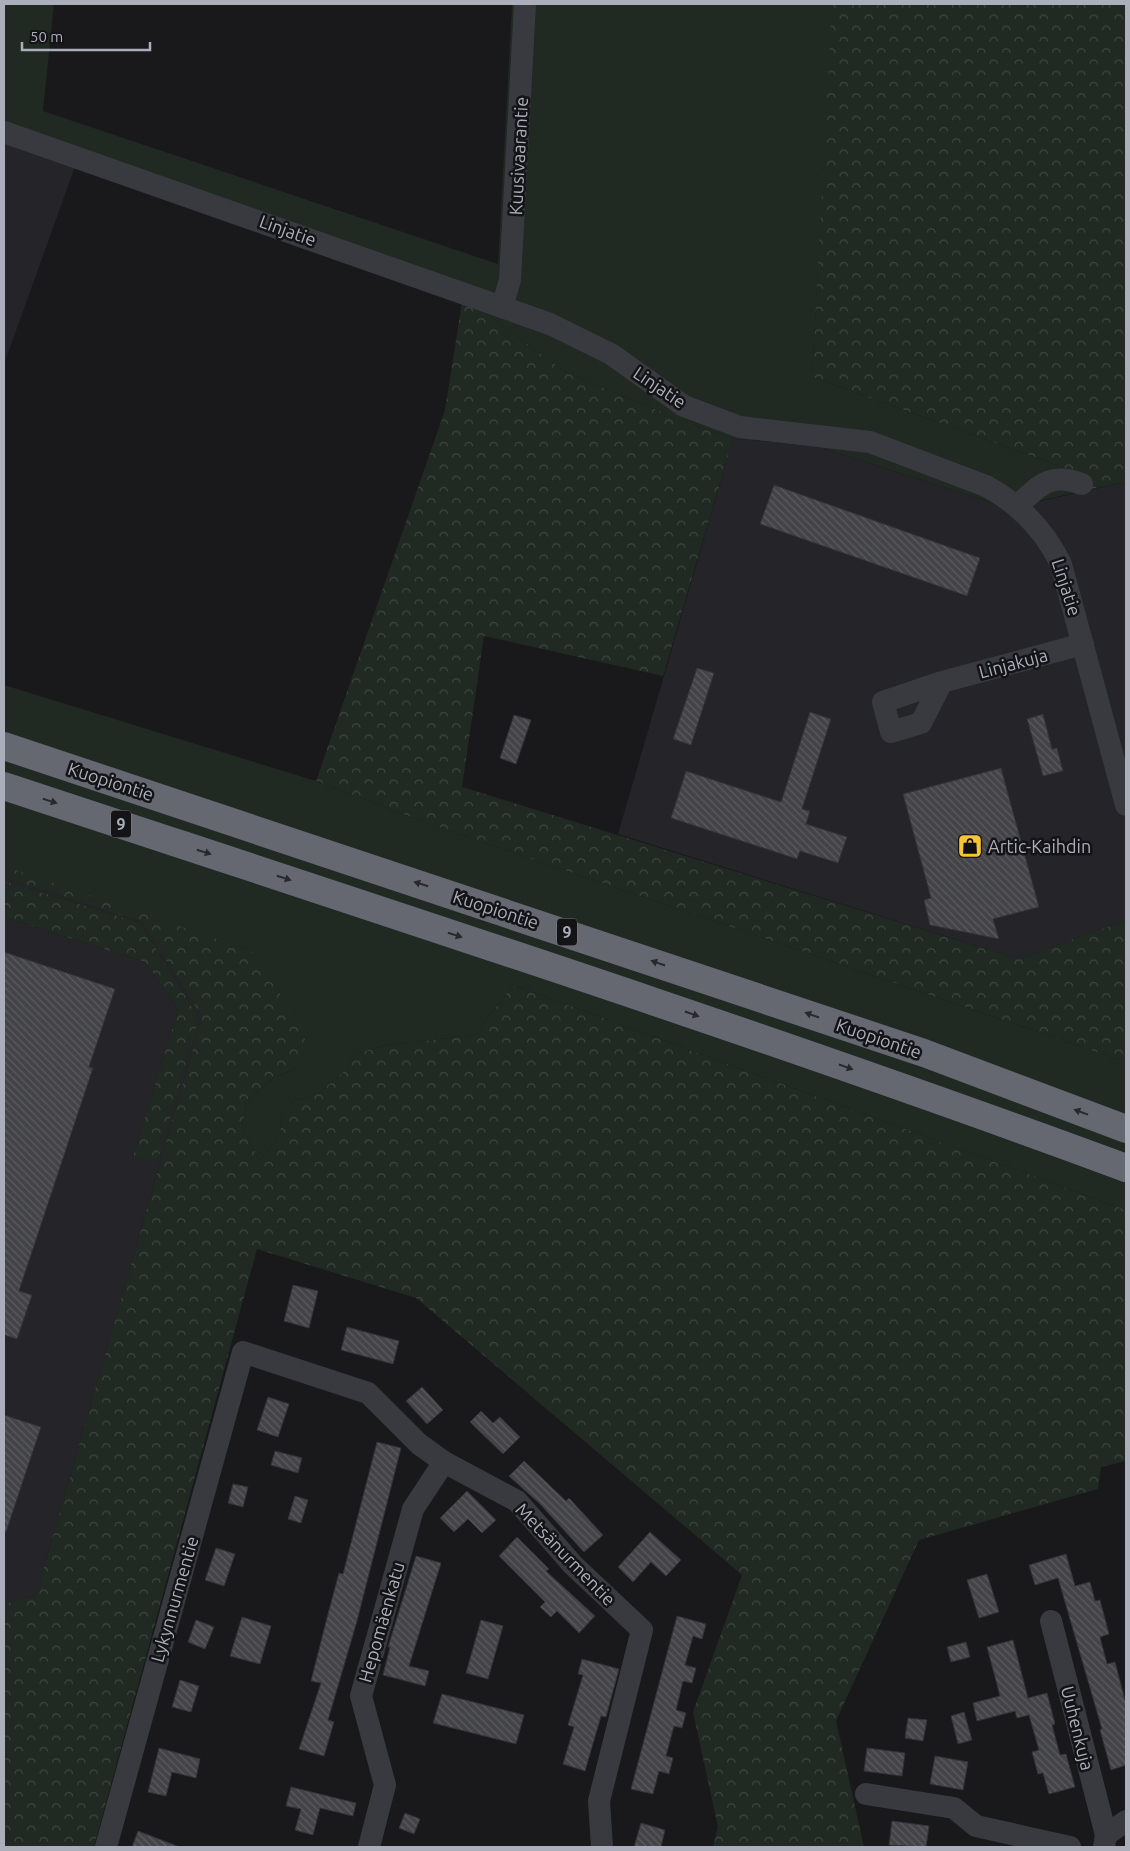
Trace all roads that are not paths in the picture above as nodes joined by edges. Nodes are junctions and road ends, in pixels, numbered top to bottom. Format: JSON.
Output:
{"nodes":[{"id":1,"x":525,"y":4,"type":"edge"},
{"id":2,"x":14,"y":135,"type":"edge"},
{"id":3,"x":502,"y":307,"type":"junction"},
{"id":4,"x":1082,"y":484,"type":"dead end"},
{"id":5,"x":1017,"y":506,"type":"junction"},
{"id":6,"x":1083,"y":644,"type":"junction"},
{"id":7,"x":942,"y":682,"type":"dead end"},
{"id":8,"x":4,"y":746,"type":"edge"},
{"id":9,"x":4,"y":786,"type":"edge"},
{"id":10,"x":1126,"y":805,"type":"edge"},
{"id":11,"x":1126,"y":1128,"type":"edge"},
{"id":12,"x":1126,"y":1168,"type":"edge"},
{"id":13,"x":243,"y":1352,"type":"joint"},
{"id":14,"x":444,"y":1462,"type":"junction"},
{"id":15,"x":1051,"y":1621,"type":"dead end"},
{"id":16,"x":866,"y":1794,"type":"dead end"},
{"id":17,"x":1126,"y":1822,"type":"edge"},
{"id":18,"x":1105,"y":1841,"type":"edge"},
{"id":19,"x":106,"y":1847,"type":"edge"},
{"id":20,"x":369,"y":1847,"type":"edge"},
{"id":21,"x":602,"y":1847,"type":"edge"},
{"id":22,"x":1070,"y":1847,"type":"edge"}],
"edges":[{"from":1,"to":3,"type":"street","name":"Kuusivaarantie"},
{"from":2,"to":3,"type":"street","name":"Linjatie"},
{"from":3,"to":5,"type":"street","name":"Linjatie"},
{"from":4,"to":5,"type":"street"},
{"from":5,"to":6,"type":"street","name":"Linjatie"},
{"from":6,"to":7,"type":"street","name":"Linjakuja"},
{"from":6,"to":10,"type":"street","name":"Linjatie"},
{"from":11,"to":8,"type":"highway","name":"Kuopiontie","number":"9","one_way":true},
{"from":9,"to":12,"type":"highway","name":"Kuopiontie","number":"9","one_way":true},
{"from":13,"to":14,"type":"street","name":"Metsänurmentie"},
{"from":13,"to":19,"type":"street","name":"Lykynnurmentie"},
{"from":14,"to":20,"type":"street","name":"Hepomäenkatu"},
{"from":14,"to":21,"type":"street","name":"Metsänurmentie"},
{"from":15,"to":18,"type":"street","name":"Uuhenkuja"},
{"from":16,"to":22,"type":"street"},
{"from":17,"to":18,"type":"street"}]}
